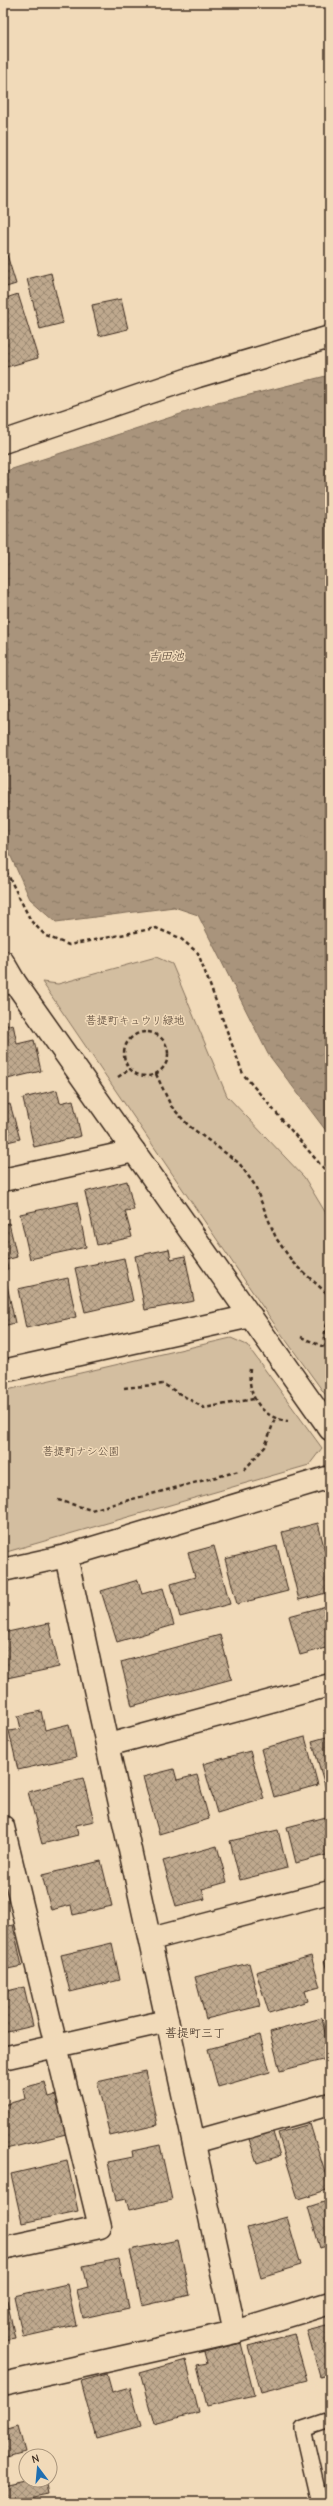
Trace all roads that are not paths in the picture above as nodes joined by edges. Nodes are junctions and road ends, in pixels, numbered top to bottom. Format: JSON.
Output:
{"nodes":[{"id":1,"x":330,"y":338,"type":"edge"},
{"id":2,"x":3,"y":442,"type":"edge"},
{"id":3,"x":3,"y":962,"type":"edge"},
{"id":4,"x":9,"y":982,"type":"edge"},
{"id":5,"x":134,"y":1150,"type":"junction"},
{"id":6,"x":3,"y":1180,"type":"edge"},
{"id":7,"x":251,"y":1316,"type":"junction"},
{"id":8,"x":3,"y":1371,"type":"edge"},
{"id":9,"x":330,"y":1429,"type":"edge"},
{"id":10,"x":330,"y":1477,"type":"edge"},
{"id":11,"x":66,"y":1556,"type":"junction"},
{"id":12,"x":3,"y":1570,"type":"edge"},
{"id":13,"x":330,"y":1685,"type":"edge"},
{"id":14,"x":108,"y":1745,"type":"junction"},
{"id":15,"x":3,"y":1827,"type":"edge"},
{"id":16,"x":8,"y":1873,"type":"edge"},
{"id":17,"x":330,"y":1892,"type":"edge"},
{"id":18,"x":151,"y":1939,"type":"junction"},
{"id":19,"x":167,"y":2021,"type":"junction"},
{"id":20,"x":56,"y":2046,"type":"junction"},
{"id":21,"x":3,"y":2058,"type":"edge"},
{"id":22,"x":330,"y":2104,"type":"edge"},
{"id":23,"x":194,"y":2142,"type":"junction"},
{"id":24,"x":3,"y":2248,"type":"edge"},
{"id":25,"x":330,"y":2303,"type":"edge"},
{"id":26,"x":235,"y":2332,"type":"junction"},
{"id":27,"x":3,"y":2384,"type":"edge"},
{"id":28,"x":330,"y":2420,"type":"edge"},
{"id":29,"x":320,"y":2503,"type":"edge"}],
"edges":[{"from":1,"to":2,"type":"street"},
{"from":3,"to":4,"type":"street"},
{"from":4,"to":5,"type":"street"},
{"from":5,"to":6,"type":"street"},
{"from":5,"to":7,"type":"street"},
{"from":7,"to":8,"type":"street"},
{"from":7,"to":9,"type":"street"},
{"from":10,"to":11,"type":"street"},
{"from":11,"to":12,"type":"street"},
{"from":11,"to":14,"type":"street"},
{"from":13,"to":14,"type":"street"},
{"from":14,"to":18,"type":"street"},
{"from":15,"to":16,"type":"street"},
{"from":16,"to":20,"type":"street"},
{"from":17,"to":18,"type":"street"},
{"from":18,"to":19,"type":"street"},
{"from":19,"to":20,"type":"street"},
{"from":19,"to":23,"type":"street"},
{"from":20,"to":21,"type":"street"},
{"from":20,"to":24,"type":"street"},
{"from":22,"to":23,"type":"street"},
{"from":23,"to":26,"type":"street"},
{"from":25,"to":26,"type":"street"},
{"from":26,"to":27,"type":"street"},
{"from":28,"to":29,"type":"lane"}]}
